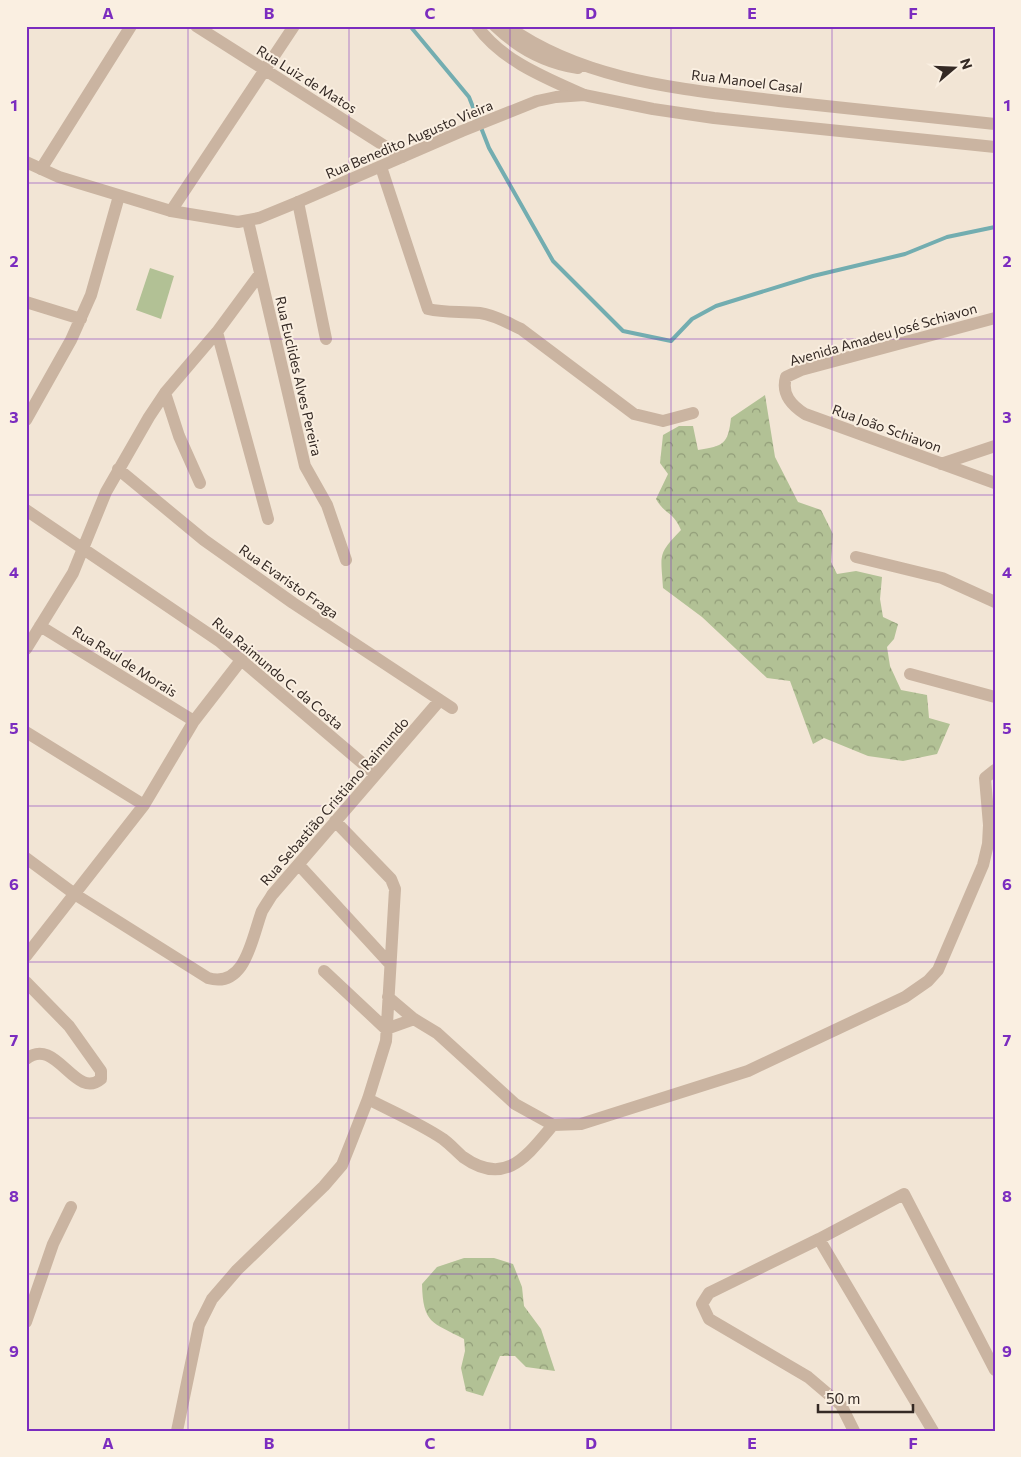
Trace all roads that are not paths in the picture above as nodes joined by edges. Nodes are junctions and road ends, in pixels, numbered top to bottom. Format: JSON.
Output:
{"nodes":[{"id":1,"x":131,"y":26,"type":"edge"},
{"id":2,"x":196,"y":26,"type":"edge"},
{"id":3,"x":294,"y":26,"type":"edge"},
{"id":4,"x":477,"y":26,"type":"edge"},
{"id":5,"x":495,"y":26,"type":"edge"},
{"id":6,"x":507,"y":26,"type":"edge"},
{"id":7,"x":265,"y":70,"type":"junction"},
{"id":8,"x":597,"y":71,"type":"junction"},
{"id":9,"x":584,"y":95,"type":"junction"},
{"id":10,"x":995,"y":124,"type":"edge"},
{"id":11,"x":995,"y":147,"type":"edge"},
{"id":12,"x":402,"y":157,"type":"junction"},
{"id":13,"x":26,"y":162,"type":"edge"},
{"id":14,"x":382,"y":166,"type":"junction"},
{"id":15,"x":41,"y":169,"type":"junction"},
{"id":16,"x":119,"y":196,"type":"junction"},
{"id":17,"x":298,"y":202,"type":"junction"},
{"id":18,"x":170,"y":211,"type":"junction"},
{"id":19,"x":248,"y":221,"type":"junction"},
{"id":20,"x":259,"y":275,"type":"junction"},
{"id":21,"x":26,"y":302,"type":"edge"},
{"id":22,"x":995,"y":318,"type":"edge"},
{"id":23,"x":81,"y":319,"type":"junction"},
{"id":24,"x":217,"y":332,"type":"junction"},
{"id":25,"x":326,"y":339,"type":"dead end"},
{"id":26,"x":784,"y":383,"type":"joint"},
{"id":27,"x":165,"y":393,"type":"junction"},
{"id":28,"x":694,"y":413,"type":"dead end"},
{"id":29,"x":26,"y":420,"type":"edge"},
{"id":30,"x":995,"y":446,"type":"edge"},
{"id":31,"x":941,"y":464,"type":"junction"},
{"id":32,"x":118,"y":469,"type":"junction"},
{"id":33,"x":200,"y":483,"type":"dead end"},
{"id":34,"x":995,"y":483,"type":"edge"},
{"id":35,"x":26,"y":510,"type":"edge"},
{"id":36,"x":268,"y":519,"type":"dead end"},
{"id":37,"x":84,"y":548,"type":"junction"},
{"id":38,"x":856,"y":557,"type":"dead end"},
{"id":39,"x":346,"y":560,"type":"dead end"},
{"id":40,"x":995,"y":602,"type":"edge"},
{"id":41,"x":40,"y":626,"type":"junction"},
{"id":42,"x":26,"y":649,"type":"edge"},
{"id":43,"x":242,"y":659,"type":"junction"},
{"id":44,"x":910,"y":674,"type":"dead end"},
{"id":45,"x":995,"y":697,"type":"edge"},
{"id":46,"x":440,"y":700,"type":"junction"},
{"id":47,"x":452,"y":708,"type":"dead end"},
{"id":48,"x":194,"y":721,"type":"junction"},
{"id":49,"x":26,"y":732,"type":"edge"},
{"id":50,"x":375,"y":774,"type":"junction"},
{"id":51,"x":990,"y":774,"type":"edge"},
{"id":52,"x":144,"y":805,"type":"junction"},
{"id":53,"x":335,"y":821,"type":"junction"},
{"id":54,"x":26,"y":858,"type":"edge"},
{"id":55,"x":299,"y":865,"type":"junction"},
{"id":56,"x":76,"y":895,"type":"junction"},
{"id":57,"x":26,"y":956,"type":"edge"},
{"id":58,"x":390,"y":964,"type":"junction"},
{"id":59,"x":324,"y":972,"type":"dead end"},
{"id":60,"x":26,"y":982,"type":"edge"},
{"id":61,"x":388,"y":997,"type":"junction"},
{"id":62,"x":414,"y":1018,"type":"junction"},
{"id":63,"x":386,"y":1029,"type":"junction"},
{"id":64,"x":26,"y":1059,"type":"edge"},
{"id":65,"x":368,"y":1099,"type":"junction"},
{"id":66,"x":552,"y":1125,"type":"junction"},
{"id":67,"x":71,"y":1207,"type":"dead end"},
{"id":68,"x":819,"y":1239,"type":"junction"},
{"id":69,"x":26,"y":1322,"type":"edge"},
{"id":70,"x":995,"y":1370,"type":"edge"},
{"id":71,"x":177,"y":1431,"type":"edge"},
{"id":72,"x":854,"y":1431,"type":"edge"},
{"id":73,"x":933,"y":1431,"type":"edge"}],
"edges":[{"from":1,"to":15,"type":"street"},
{"from":2,"to":7,"type":"street","name":"Rua Luiz de Matos"},
{"from":3,"to":7,"type":"street"},
{"from":4,"to":9,"type":"street"},
{"from":5,"to":8,"type":"street"},
{"from":6,"to":8,"type":"street","name":"Rua Manoel Casal"},
{"from":7,"to":12,"type":"street","name":"Rua Luiz de Matos"},
{"from":7,"to":18,"type":"street"},
{"from":8,"to":10,"type":"street","name":"Rua Manoel Casal"},
{"from":9,"to":11,"type":"street"},
{"from":9,"to":12,"type":"street","name":"Rua Benedito Augusto Vieira"},
{"from":12,"to":14,"type":"street","name":"Rua Benedito Augusto Vieira"},
{"from":13,"to":15,"type":"street"},
{"from":14,"to":17,"type":"street","name":"Rua Benedito Augusto Vieira"},
{"from":14,"to":28,"type":"street"},
{"from":15,"to":16,"type":"street"},
{"from":16,"to":18,"type":"street"},
{"from":16,"to":23,"type":"street"},
{"from":17,"to":19,"type":"street","name":"Rua Benedito Augusto Vieira"},
{"from":17,"to":25,"type":"street"},
{"from":18,"to":19,"type":"street"},
{"from":19,"to":20,"type":"street","name":"Rua Euclides Alves Pereira"},
{"from":20,"to":24,"type":"street"},
{"from":20,"to":39,"type":"street","name":"Rua Euclides Alves Pereira"},
{"from":21,"to":23,"type":"street"},
{"from":22,"to":26,"type":"street","name":"Avenida Amadeu José Schiavon"},
{"from":23,"to":29,"type":"street"},
{"from":24,"to":27,"type":"street"},
{"from":24,"to":36,"type":"street"},
{"from":26,"to":31,"type":"street","name":"Rua João Schiavon"},
{"from":27,"to":32,"type":"street"},
{"from":27,"to":33,"type":"street"},
{"from":30,"to":31,"type":"street"},
{"from":31,"to":34,"type":"street","name":"Rua João Schiavon"},
{"from":32,"to":37,"type":"street"},
{"from":32,"to":46,"type":"street","name":"Rua Evaristo Fraga"},
{"from":35,"to":37,"type":"street","name":"Rua Raimundo C. da Costa"},
{"from":37,"to":41,"type":"street"},
{"from":37,"to":43,"type":"street","name":"Rua Raimundo C. da Costa"},
{"from":38,"to":40,"type":"street"},
{"from":41,"to":42,"type":"street"},
{"from":41,"to":48,"type":"street","name":"Rua Raul de Morais"},
{"from":43,"to":48,"type":"street"},
{"from":43,"to":50,"type":"street","name":"Rua Raimundo C. da Costa"},
{"from":44,"to":45,"type":"street"},
{"from":46,"to":47,"type":"street","name":"Rua Evaristo Fraga"},
{"from":46,"to":50,"type":"street","name":"Rua Sebastião Cristiano Raimundo"},
{"from":48,"to":52,"type":"street"},
{"from":49,"to":52,"type":"street"},
{"from":50,"to":53,"type":"street","name":"Rua Sebastião Cristiano Raimundo"},
{"from":51,"to":66,"type":"street"},
{"from":52,"to":56,"type":"street"},
{"from":53,"to":55,"type":"street","name":"Rua Sebastião Cristiano Raimundo"},
{"from":53,"to":58,"type":"street"},
{"from":54,"to":56,"type":"street","name":"Rua Sebastião Cristiano Raimundo"},
{"from":55,"to":56,"type":"street","name":"Rua Sebastião Cristiano Raimundo"},
{"from":55,"to":58,"type":"street"},
{"from":56,"to":57,"type":"street"},
{"from":58,"to":61,"type":"street"},
{"from":59,"to":63,"type":"street"},
{"from":60,"to":64,"type":"street"},
{"from":61,"to":62,"type":"street"},
{"from":61,"to":63,"type":"street"},
{"from":62,"to":63,"type":"street"},
{"from":62,"to":66,"type":"street"},
{"from":63,"to":65,"type":"street"},
{"from":65,"to":66,"type":"street"},
{"from":65,"to":71,"type":"street"},
{"from":67,"to":69,"type":"street"},
{"from":68,"to":70,"type":"street"},
{"from":68,"to":72,"type":"street"},
{"from":68,"to":73,"type":"street"}]}
